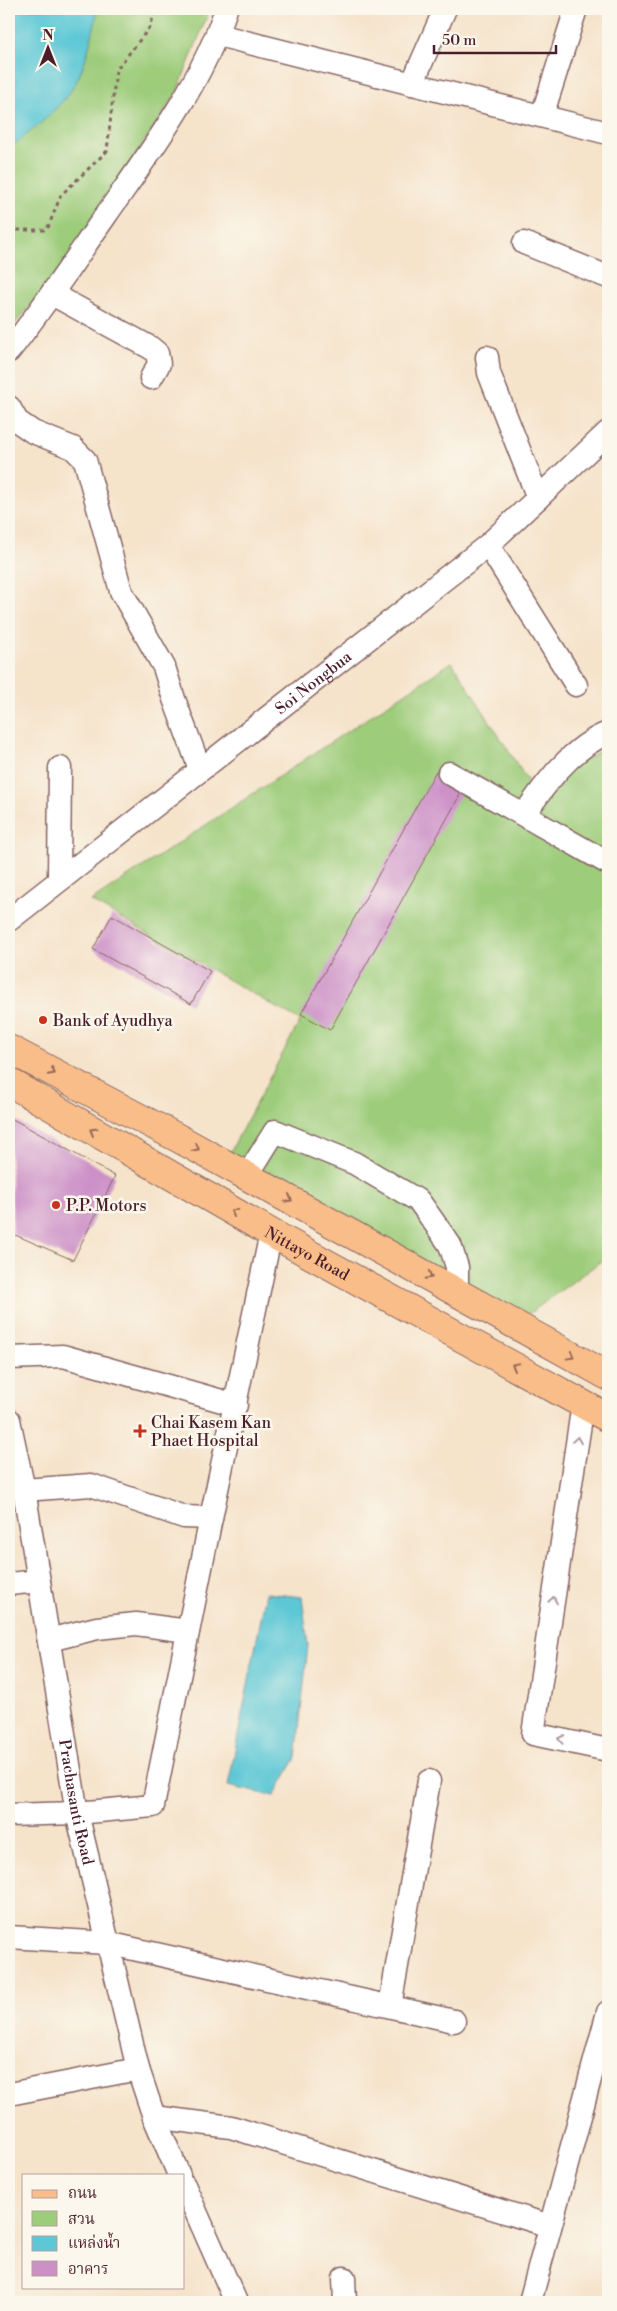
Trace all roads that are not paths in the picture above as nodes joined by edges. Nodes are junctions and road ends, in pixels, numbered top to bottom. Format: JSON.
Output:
{"nodes":[{"id":1,"x":226,"y":9,"type":"edge"},
{"id":2,"x":445,"y":9,"type":"edge"},
{"id":3,"x":576,"y":9,"type":"edge"},
{"id":4,"x":218,"y":35,"type":"junction"},
{"id":5,"x":412,"y":84,"type":"junction"},
{"id":6,"x":542,"y":116,"type":"junction"},
{"id":7,"x":608,"y":133,"type":"edge"},
{"id":8,"x":524,"y":243,"type":"dead end"},
{"id":9,"x":608,"y":277,"type":"edge"},
{"id":10,"x":52,"y":294,"type":"junction"},
{"id":11,"x":9,"y":351,"type":"edge"},
{"id":12,"x":486,"y":357,"type":"dead end"},
{"id":13,"x":151,"y":378,"type":"dead end"},
{"id":14,"x":9,"y":407,"type":"edge"},
{"id":15,"x":608,"y":432,"type":"edge"},
{"id":16,"x":538,"y":498,"type":"junction"},
{"id":17,"x":488,"y":545,"type":"junction"},
{"id":18,"x":576,"y":686,"type":"dead end"},
{"id":19,"x":608,"y":733,"type":"edge"},
{"id":20,"x":60,"y":768,"type":"dead end"},
{"id":21,"x":200,"y":769,"type":"junction"},
{"id":22,"x":449,"y":773,"type":"dead end"},
{"id":23,"x":524,"y":815,"type":"junction"},
{"id":24,"x":608,"y":862,"type":"edge"},
{"id":25,"x":59,"y":880,"type":"junction"},
{"id":26,"x":9,"y":920,"type":"edge"},
{"id":27,"x":9,"y":1049,"type":"edge"},
{"id":28,"x":9,"y":1082,"type":"edge"},
{"id":29,"x":247,"y":1176,"type":"junction"},
{"id":30,"x":271,"y":1233,"type":"junction"},
{"id":31,"x":386,"y":1254,"type":"junction"},
{"id":32,"x":369,"y":1286,"type":"junction"},
{"id":33,"x":457,"y":1291,"type":"junction"},
{"id":34,"x":9,"y":1358,"type":"edge"},
{"id":35,"x":608,"y":1376,"type":"edge"},
{"id":36,"x":583,"y":1404,"type":"junction"},
{"id":37,"x":236,"y":1405,"type":"junction"},
{"id":38,"x":608,"y":1418,"type":"edge"},
{"id":39,"x":9,"y":1420,"type":"edge"},
{"id":40,"x":24,"y":1490,"type":"junction"},
{"id":41,"x":211,"y":1518,"type":"junction"},
{"id":42,"x":39,"y":1582,"type":"junction"},
{"id":43,"x":9,"y":1584,"type":"edge"},
{"id":44,"x":188,"y":1631,"type":"junction"},
{"id":45,"x":49,"y":1640,"type":"junction"},
{"id":46,"x":608,"y":1750,"type":"edge"},
{"id":47,"x":429,"y":1781,"type":"dead end"},
{"id":48,"x":77,"y":1813,"type":"junction"},
{"id":49,"x":9,"y":1815,"type":"edge"},
{"id":50,"x":9,"y":1937,"type":"edge"},
{"id":51,"x":107,"y":1943,"type":"junction"},
{"id":52,"x":390,"y":2006,"type":"junction"},
{"id":53,"x":608,"y":2012,"type":"edge"},
{"id":54,"x":454,"y":2021,"type":"dead end"},
{"id":55,"x":138,"y":2069,"type":"junction"},
{"id":56,"x":9,"y":2094,"type":"edge"},
{"id":57,"x":154,"y":2117,"type":"junction"},
{"id":58,"x":179,"y":2174,"type":"edge"},
{"id":59,"x":185,"y":2187,"type":"edge"},
{"id":60,"x":550,"y":2226,"type":"junction"},
{"id":61,"x":344,"y":2278,"type":"dead end"},
{"id":62,"x":236,"y":2302,"type":"edge"},
{"id":63,"x":345,"y":2302,"type":"edge"},
{"id":64,"x":530,"y":2302,"type":"edge"}],
"edges":[{"from":1,"to":4,"type":"street"},
{"from":2,"to":5,"type":"street"},
{"from":3,"to":6,"type":"street"},
{"from":4,"to":5,"type":"street"},
{"from":4,"to":10,"type":"street"},
{"from":5,"to":6,"type":"street"},
{"from":6,"to":7,"type":"street"},
{"from":8,"to":9,"type":"street"},
{"from":10,"to":11,"type":"street"},
{"from":10,"to":13,"type":"street"},
{"from":12,"to":16,"type":"street"},
{"from":14,"to":21,"type":"street"},
{"from":15,"to":16,"type":"street","name":"Soi Nongbua"},
{"from":16,"to":17,"type":"street","name":"Soi Nongbua"},
{"from":17,"to":18,"type":"street"},
{"from":17,"to":21,"type":"street","name":"Soi Nongbua"},
{"from":19,"to":23,"type":"street"},
{"from":20,"to":25,"type":"street"},
{"from":21,"to":25,"type":"street","name":"Soi Nongbua"},
{"from":22,"to":23,"type":"street"},
{"from":23,"to":24,"type":"street"},
{"from":25,"to":26,"type":"street","name":"Soi Nongbua"},
{"from":27,"to":29,"type":"main road","one_way":true},
{"from":30,"to":28,"type":"main road","name":"Nittayo Road","one_way":true},
{"from":29,"to":31,"type":"main road","one_way":true},
{"from":29,"to":33,"type":"street"},
{"from":30,"to":32,"type":"main road","name":"Nittayo Road"},
{"from":30,"to":37,"type":"street"},
{"from":31,"to":32,"type":"main road"},
{"from":31,"to":33,"type":"main road","one_way":true},
{"from":36,"to":32,"type":"main road","name":"Nittayo Road","one_way":true},
{"from":33,"to":35,"type":"main road","one_way":true},
{"from":34,"to":37,"type":"street"},
{"from":36,"to":38,"type":"main road","name":"Nittayo Road"},
{"from":46,"to":36,"type":"street","one_way":true},
{"from":37,"to":41,"type":"street"},
{"from":39,"to":40,"type":"street","name":"Prachasanti Road"},
{"from":40,"to":41,"type":"street"},
{"from":40,"to":42,"type":"street","name":"Prachasanti Road"},
{"from":41,"to":44,"type":"street"},
{"from":42,"to":43,"type":"street"},
{"from":42,"to":45,"type":"street","name":"Prachasanti Road"},
{"from":44,"to":45,"type":"street"},
{"from":44,"to":48,"type":"street"},
{"from":45,"to":48,"type":"street","name":"Prachasanti Road"},
{"from":47,"to":52,"type":"street"},
{"from":48,"to":49,"type":"street"},
{"from":48,"to":51,"type":"street","name":"Prachasanti Road"},
{"from":50,"to":51,"type":"street"},
{"from":51,"to":52,"type":"street"},
{"from":51,"to":55,"type":"street","name":"Prachasanti Road"},
{"from":52,"to":54,"type":"street"},
{"from":53,"to":60,"type":"street"},
{"from":55,"to":56,"type":"street"},
{"from":55,"to":57,"type":"street","name":"Prachasanti Road"},
{"from":57,"to":58,"type":"street","name":"Prachasanti Road"},
{"from":57,"to":60,"type":"street"},
{"from":59,"to":62,"type":"street"},
{"from":60,"to":64,"type":"street"},
{"from":61,"to":63,"type":"street"}]}
